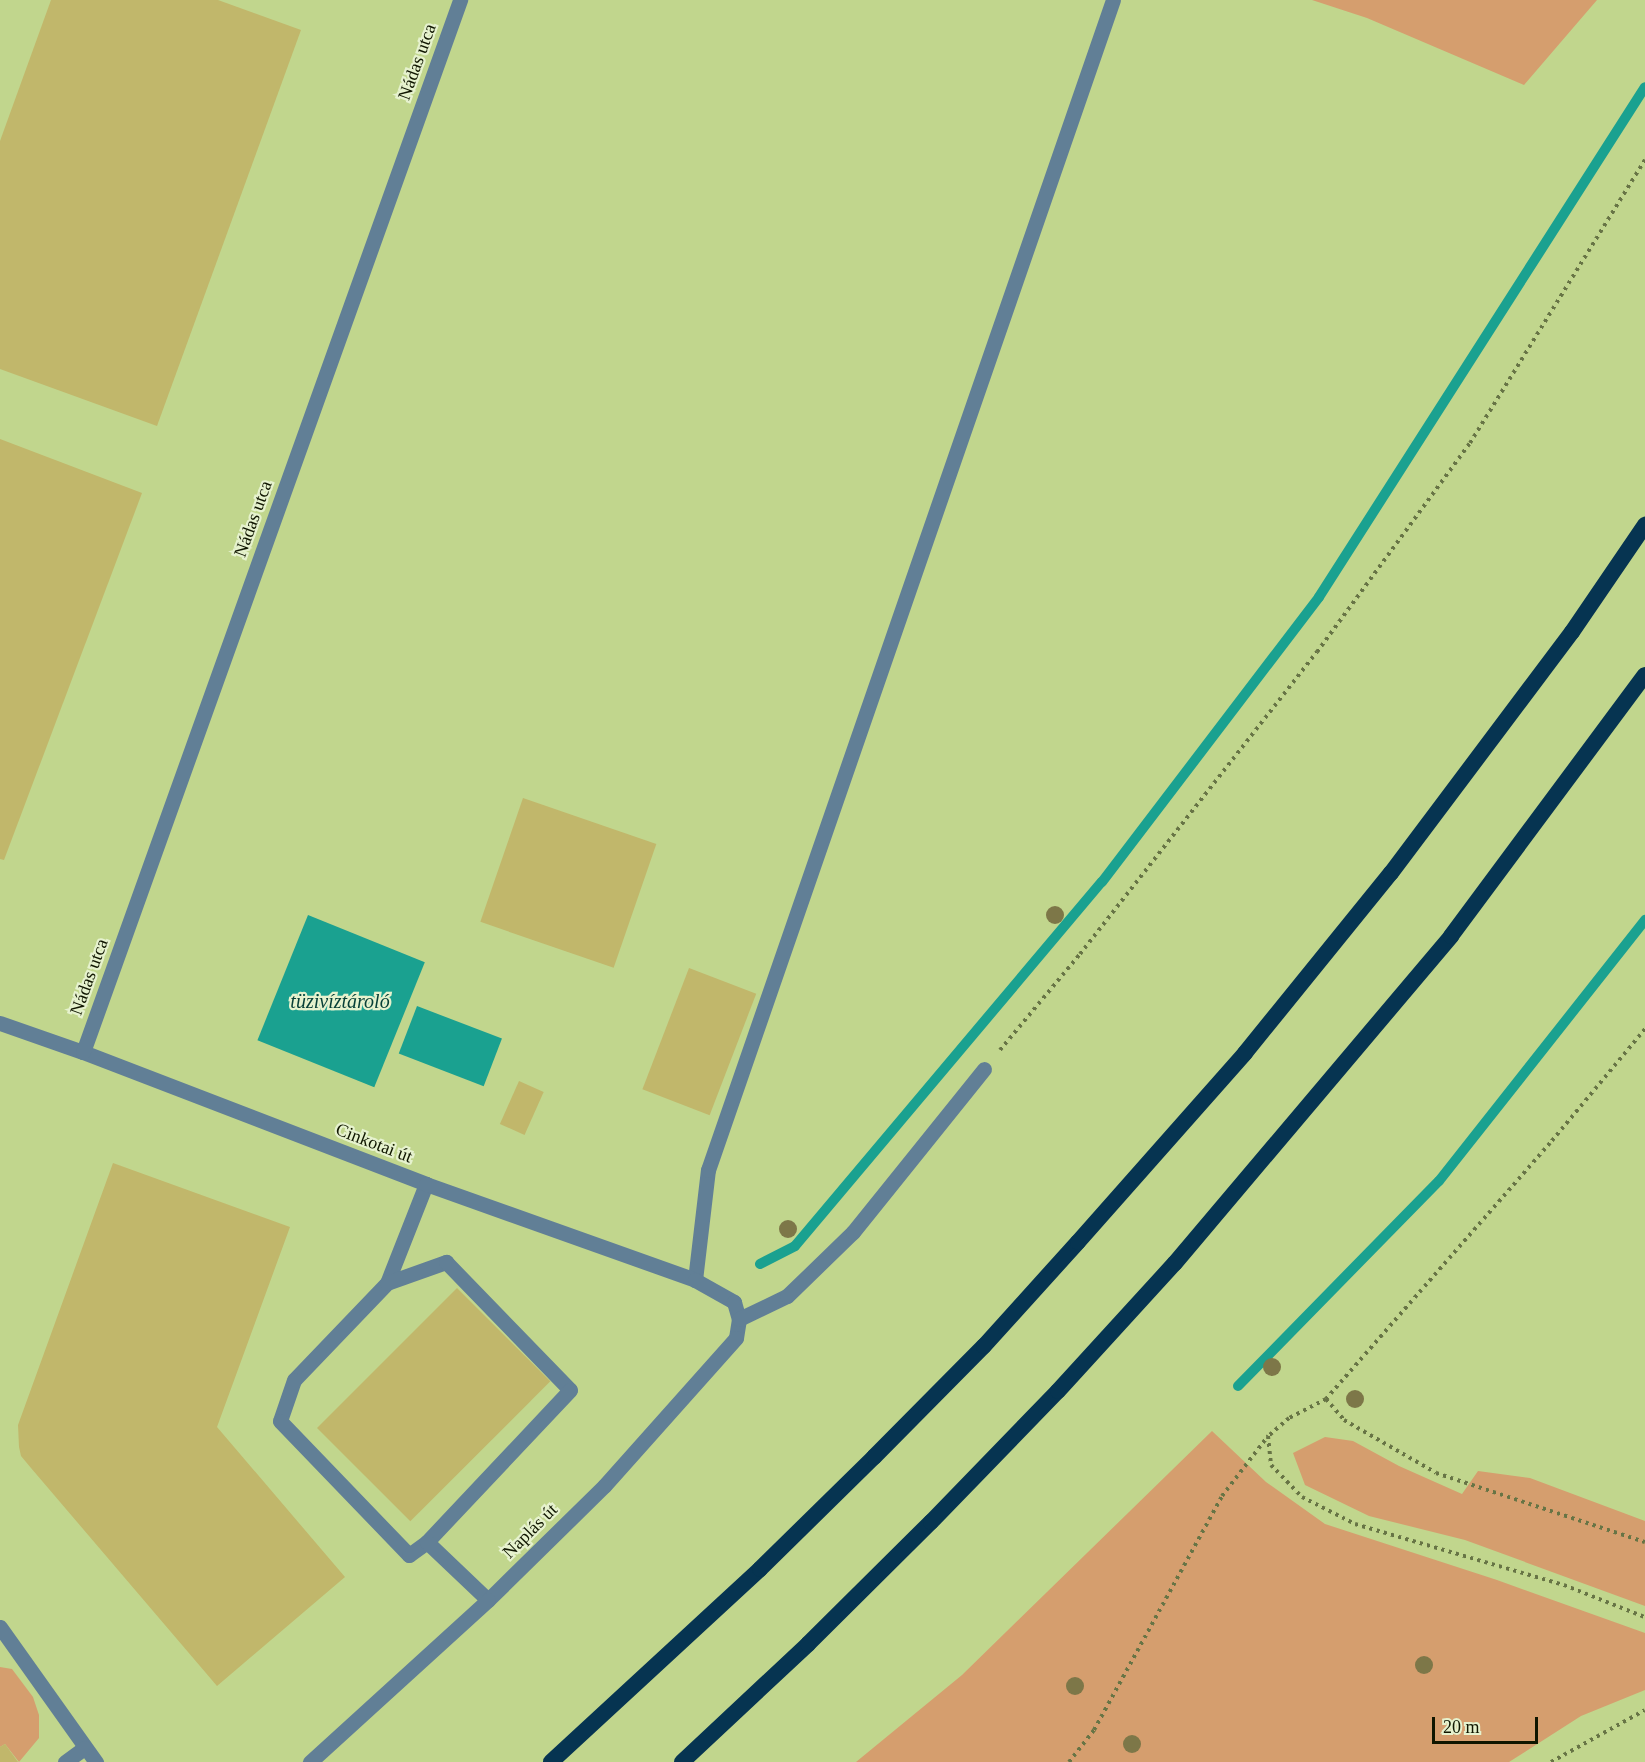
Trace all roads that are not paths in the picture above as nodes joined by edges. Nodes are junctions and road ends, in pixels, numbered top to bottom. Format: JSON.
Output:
{"nodes":[{"id":1,"x":459,"y":0,"type":"edge"},
{"id":2,"x":1113,"y":0,"type":"edge"},
{"id":3,"x":1645,"y":525,"type":"edge"},
{"id":4,"x":1645,"y":675,"type":"edge"},
{"id":5,"x":0,"y":1023,"type":"edge"},
{"id":6,"x":83,"y":1052,"type":"junction"},
{"id":7,"x":984,"y":1069,"type":"road end"},
{"id":8,"x":426,"y":1184,"type":"junction"},
{"id":9,"x":694,"y":1280,"type":"junction"},
{"id":10,"x":387,"y":1283,"type":"junction"},
{"id":11,"x":739,"y":1319,"type":"junction"},
{"id":12,"x":426,"y":1542,"type":"junction"},
{"id":13,"x":488,"y":1600,"type":"junction"},
{"id":14,"x":0,"y":1627,"type":"edge"},
{"id":15,"x":84,"y":1748,"type":"junction"},
{"id":16,"x":65,"y":1762,"type":"edge"},
{"id":17,"x":96,"y":1762,"type":"edge"},
{"id":18,"x":310,"y":1762,"type":"edge"},
{"id":19,"x":551,"y":1762,"type":"edge"},
{"id":20,"x":682,"y":1762,"type":"edge"}],
"edges":[{"from":1,"to":6,"type":"street","name":"Nádas utca"},
{"from":2,"to":9,"type":"street"},
{"from":3,"to":19,"type":"highway"},
{"from":4,"to":20,"type":"highway"},
{"from":5,"to":6,"type":"street","name":"Cinkotai út"},
{"from":6,"to":8,"type":"street","name":"Cinkotai út"},
{"from":7,"to":11,"type":"street"},
{"from":8,"to":9,"type":"street","name":"Cinkotai út"},
{"from":8,"to":10,"type":"street"},
{"from":9,"to":11,"type":"street","name":"Cinkotai út"},
{"from":10,"to":12,"type":"street"},
{"from":10,"to":12,"type":"street"},
{"from":11,"to":13,"type":"street","name":"Naplás út"},
{"from":12,"to":13,"type":"street"},
{"from":13,"to":18,"type":"street","name":"Naplás út"},
{"from":14,"to":15,"type":"street"},
{"from":15,"to":16,"type":"street"},
{"from":15,"to":17,"type":"street"}]}
